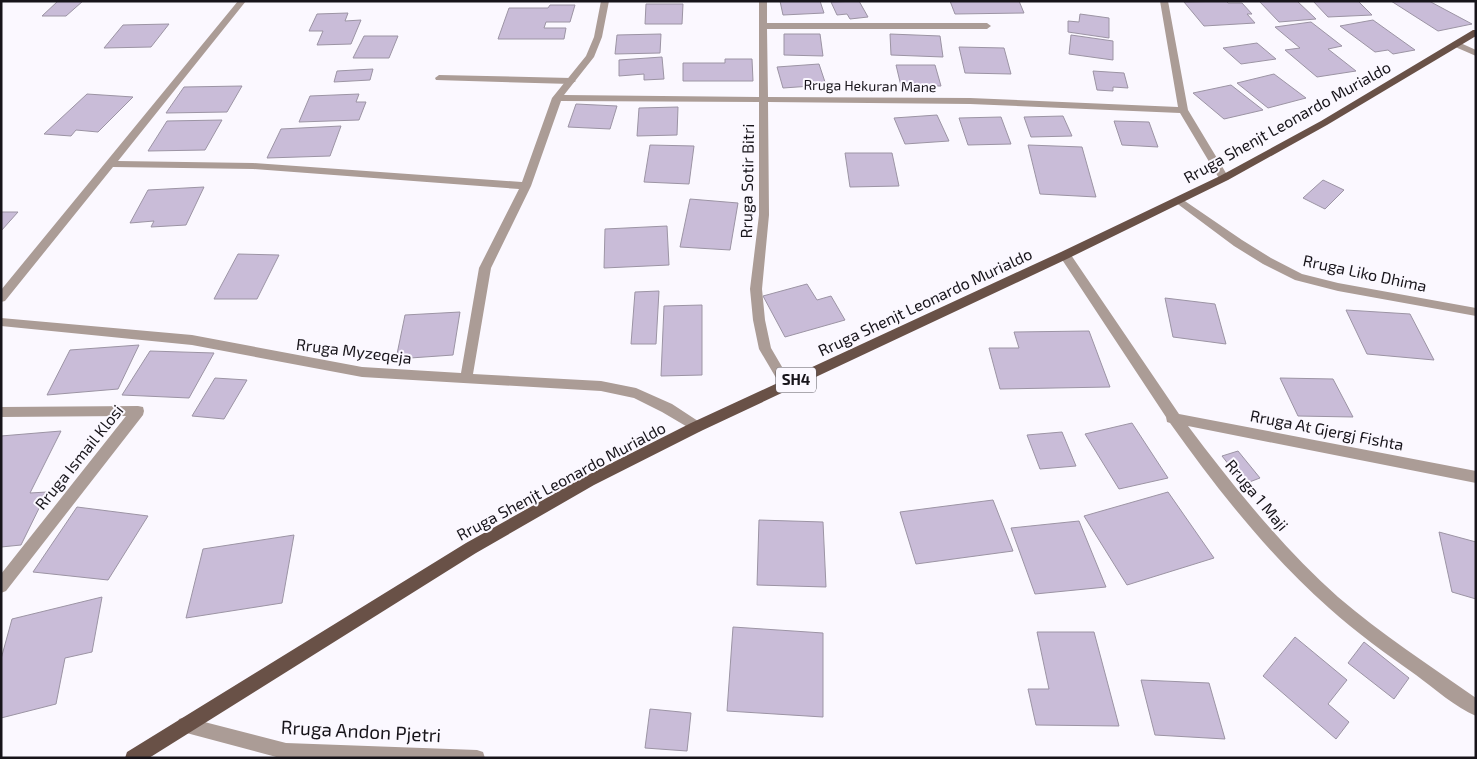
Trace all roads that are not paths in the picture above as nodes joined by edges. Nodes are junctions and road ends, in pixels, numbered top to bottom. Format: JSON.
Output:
{"nodes":[{"id":1,"x":242,"y":1,"type":"edge"},
{"id":2,"x":605,"y":1,"type":"edge"},
{"id":3,"x":763,"y":1,"type":"edge"},
{"id":4,"x":1164,"y":1,"type":"edge"},
{"id":5,"x":763,"y":26,"type":"junction"},
{"id":6,"x":987,"y":26,"type":"dead end"},
{"id":7,"x":1476,"y":32,"type":"edge"},
{"id":8,"x":1456,"y":44,"type":"junction"},
{"id":9,"x":1476,"y":53,"type":"edge"},
{"id":10,"x":439,"y":78,"type":"dead end"},
{"id":11,"x":571,"y":81,"type":"junction"},
{"id":12,"x":557,"y":98,"type":"junction"},
{"id":13,"x":763,"y":98,"type":"junction"},
{"id":14,"x":1183,"y":110,"type":"junction"},
{"id":15,"x":109,"y":164,"type":"junction"},
{"id":16,"x":1224,"y":178,"type":"junction"},
{"id":17,"x":526,"y":186,"type":"junction"},
{"id":18,"x":1179,"y":200,"type":"junction"},
{"id":19,"x":1065,"y":255,"type":"junction"},
{"id":20,"x":1,"y":298,"type":"edge"},
{"id":21,"x":1476,"y":312,"type":"edge"},
{"id":22,"x":1,"y":322,"type":"edge"},
{"id":23,"x":466,"y":379,"type":"junction"},
{"id":24,"x":786,"y":384,"type":"junction"},
{"id":25,"x":1,"y":412,"type":"edge"},
{"id":26,"x":1172,"y":418,"type":"junction"},
{"id":27,"x":696,"y":427,"type":"junction"},
{"id":28,"x":1476,"y":477,"type":"edge"},
{"id":29,"x":1,"y":586,"type":"edge"},
{"id":30,"x":1476,"y":708,"type":"edge"},
{"id":31,"x":185,"y":725,"type":"junction"},
{"id":32,"x":133,"y":758,"type":"edge"},
{"id":33,"x":477,"y":758,"type":"edge"}],
"edges":[{"from":1,"to":15,"type":"street"},
{"from":2,"to":11,"type":"street"},
{"from":3,"to":5,"type":"street","name":"Rruga Sotir Bitri"},
{"from":4,"to":14,"type":"street"},
{"from":5,"to":6,"type":"street"},
{"from":5,"to":13,"type":"street","name":"Rruga Sotir Bitri"},
{"from":7,"to":8,"type":"main road","name":"Rruga Shenjt Leonardo Murialdo","number":"SH4"},
{"from":8,"to":9,"type":"street"},
{"from":8,"to":16,"type":"main road","name":"Rruga Shenjt Leonardo Murialdo","number":"SH4"},
{"from":10,"to":11,"type":"street"},
{"from":11,"to":12,"type":"street"},
{"from":12,"to":13,"type":"street","name":"Rruga Hekuran Mane"},
{"from":12,"to":17,"type":"street"},
{"from":13,"to":14,"type":"street","name":"Rruga Hekuran Mane"},
{"from":13,"to":24,"type":"street","name":"Rruga Sotir Bitri"},
{"from":14,"to":16,"type":"street"},
{"from":15,"to":17,"type":"street"},
{"from":15,"to":20,"type":"street"},
{"from":16,"to":18,"type":"main road","name":"Rruga Shenjt Leonardo Murialdo","number":"SH4"},
{"from":17,"to":23,"type":"street"},
{"from":18,"to":19,"type":"main road","name":"Rruga Shenjt Leonardo Murialdo","number":"SH4"},
{"from":18,"to":21,"type":"street","name":"Rruga Liko Dhima"},
{"from":19,"to":24,"type":"main road","name":"Rruga Shenjt Leonardo Murialdo","number":"SH4"},
{"from":19,"to":26,"type":"street","name":"Rruga 1 Maji"},
{"from":22,"to":23,"type":"street","name":"Rruga Myzeqeja"},
{"from":23,"to":27,"type":"street","name":"Rruga Myzeqeja"},
{"from":24,"to":27,"type":"main road","name":"Rruga Shenjt Leonardo Murialdo","number":"SH4"},
{"from":25,"to":29,"type":"street","name":"Rruga Ismail Klosi"},
{"from":26,"to":28,"type":"street","name":"Rruga At Gjergj Fishta"},
{"from":26,"to":30,"type":"street","name":"Rruga 1 Maji"},
{"from":27,"to":31,"type":"main road","name":"Rruga Shenjt Leonardo Murialdo","number":"SH4"},
{"from":31,"to":32,"type":"main road","name":"Rruga Shenjt Leonardo Murialdo","number":"SH4"},
{"from":31,"to":33,"type":"street","name":"Rruga Andon Pjetri"}]}
